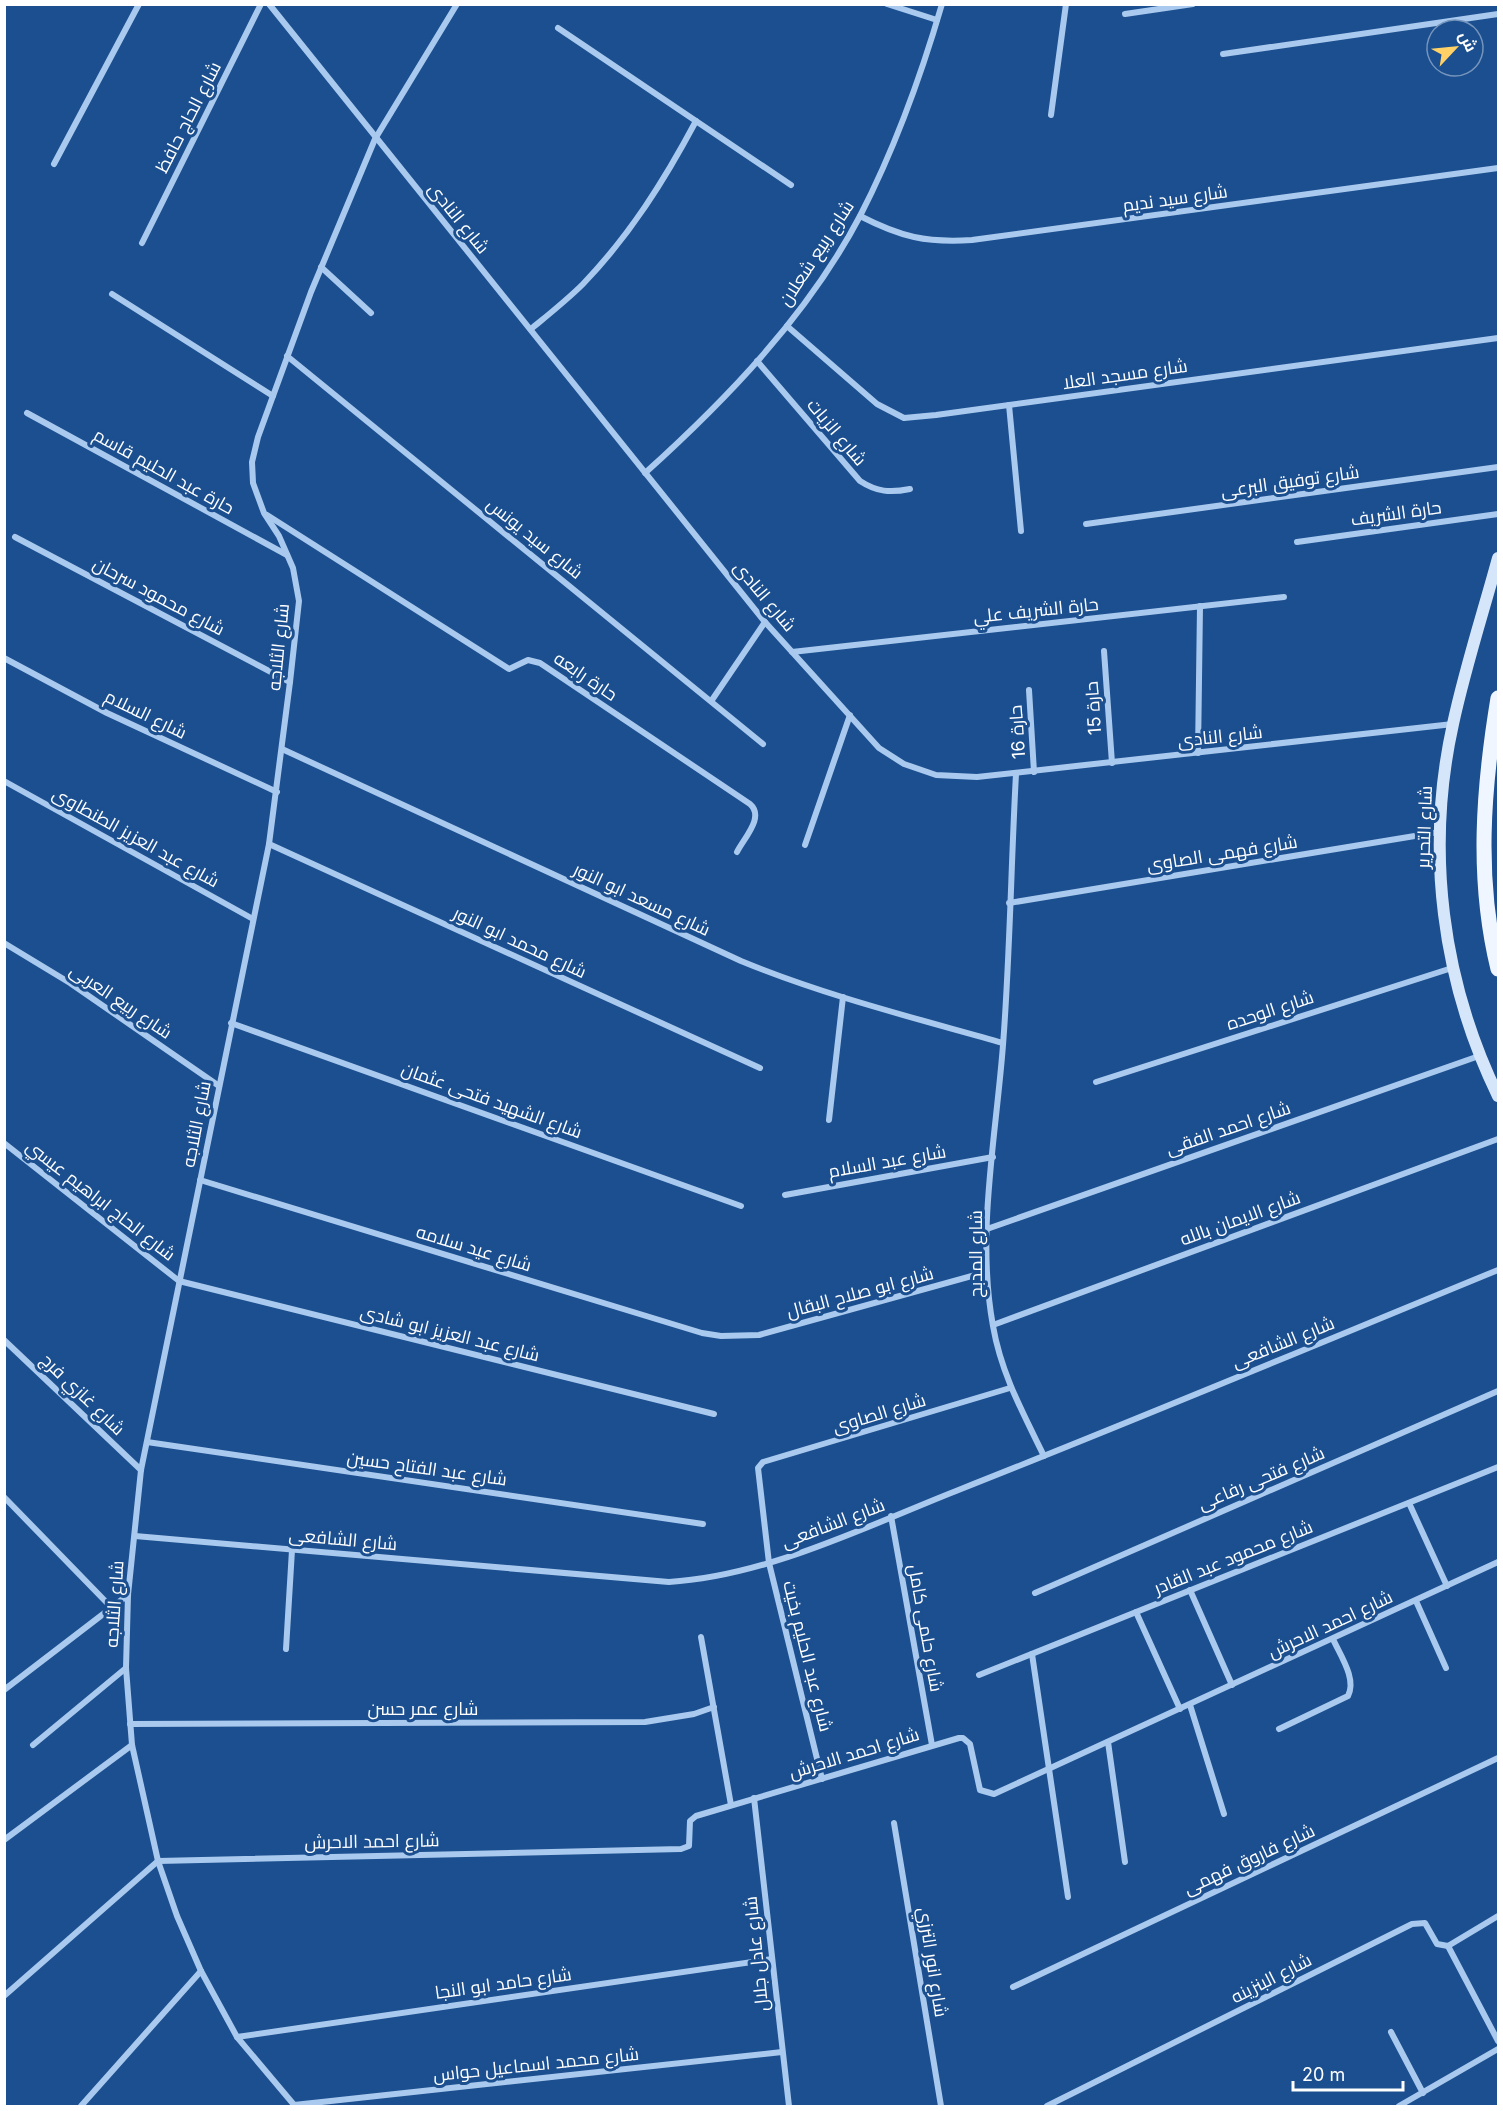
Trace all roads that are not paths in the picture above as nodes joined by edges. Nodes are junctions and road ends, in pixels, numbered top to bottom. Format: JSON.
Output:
{"nodes":[{"id":1,"x":139,"y":4,"type":"edge"},
{"id":2,"x":261,"y":4,"type":"edge"},
{"id":3,"x":458,"y":4,"type":"edge"},
{"id":4,"x":887,"y":4,"type":"edge"},
{"id":5,"x":942,"y":4,"type":"edge"},
{"id":6,"x":1066,"y":4,"type":"edge"},
{"id":7,"x":1193,"y":4,"type":"edge"},
{"id":8,"x":271,"y":6,"type":"edge"},
{"id":9,"x":1125,"y":14,"type":"dead end"},
{"id":10,"x":1498,"y":14,"type":"edge"},
{"id":11,"x":937,"y":21,"type":"junction"},
{"id":12,"x":558,"y":28,"type":"dead end"},
{"id":13,"x":1223,"y":54,"type":"dead end"},
{"id":14,"x":1052,"y":115,"type":"dead end"},
{"id":15,"x":696,"y":121,"type":"junction"},
{"id":16,"x":375,"y":139,"type":"junction"},
{"id":17,"x":54,"y":164,"type":"dead end"},
{"id":18,"x":1498,"y":168,"type":"edge"},
{"id":19,"x":791,"y":185,"type":"dead end"},
{"id":20,"x":860,"y":216,"type":"junction"},
{"id":21,"x":142,"y":243,"type":"dead end"},
{"id":22,"x":321,"y":267,"type":"junction"},
{"id":23,"x":112,"y":294,"type":"dead end"},
{"id":24,"x":371,"y":313,"type":"dead end"},
{"id":25,"x":787,"y":326,"type":"junction"},
{"id":26,"x":531,"y":329,"type":"junction"},
{"id":27,"x":1498,"y":338,"type":"edge"},
{"id":28,"x":287,"y":356,"type":"junction"},
{"id":29,"x":757,"y":361,"type":"junction"},
{"id":30,"x":273,"y":396,"type":"junction"},
{"id":31,"x":1009,"y":405,"type":"junction"},
{"id":32,"x":27,"y":413,"type":"dead end"},
{"id":33,"x":1498,"y":467,"type":"edge"},
{"id":34,"x":645,"y":473,"type":"junction"},
{"id":35,"x":910,"y":489,"type":"dead end"},
{"id":36,"x":264,"y":513,"type":"junction"},
{"id":37,"x":1498,"y":514,"type":"edge"},
{"id":38,"x":1086,"y":524,"type":"dead end"},
{"id":39,"x":1021,"y":531,"type":"dead end"},
{"id":40,"x":15,"y":537,"type":"dead end"},
{"id":41,"x":1298,"y":542,"type":"dead end"},
{"id":42,"x":288,"y":556,"type":"junction"},
{"id":43,"x":1498,"y":558,"type":"edge"},
{"id":44,"x":1284,"y":597,"type":"dead end"},
{"id":45,"x":1200,"y":606,"type":"junction"},
{"id":46,"x":765,"y":622,"type":"junction"},
{"id":47,"x":1104,"y":651,"type":"dead end"},
{"id":48,"x":792,"y":652,"type":"junction"},
{"id":49,"x":4,"y":658,"type":"edge"},
{"id":50,"x":290,"y":682,"type":"junction"},
{"id":51,"x":1029,"y":690,"type":"dead end"},
{"id":52,"x":1498,"y":698,"type":"edge"},
{"id":53,"x":711,"y":700,"type":"junction"},
{"id":54,"x":850,"y":715,"type":"junction"},
{"id":55,"x":1453,"y":724,"type":"junction"},
{"id":56,"x":763,"y":744,"type":"dead end"},
{"id":57,"x":282,"y":749,"type":"junction"},
{"id":58,"x":1198,"y":753,"type":"junction"},
{"id":59,"x":1112,"y":763,"type":"junction"},
{"id":60,"x":1035,"y":771,"type":"junction"},
{"id":61,"x":1016,"y":774,"type":"junction"},
{"id":62,"x":4,"y":781,"type":"edge"},
{"id":63,"x":277,"y":792,"type":"junction"},
{"id":64,"x":1439,"y":832,"type":"junction"},
{"id":65,"x":268,"y":844,"type":"junction"},
{"id":66,"x":805,"y":845,"type":"dead end"},
{"id":67,"x":736,"y":852,"type":"dead end"},
{"id":68,"x":1009,"y":903,"type":"junction"},
{"id":69,"x":253,"y":919,"type":"junction"},
{"id":70,"x":4,"y":943,"type":"edge"},
{"id":71,"x":1452,"y":968,"type":"junction"},
{"id":72,"x":1498,"y":969,"type":"edge"},
{"id":73,"x":843,"y":997,"type":"junction"},
{"id":74,"x":231,"y":1023,"type":"junction"},
{"id":75,"x":1003,"y":1043,"type":"junction"},
{"id":76,"x":1479,"y":1056,"type":"junction"},
{"id":77,"x":760,"y":1068,"type":"dead end"},
{"id":78,"x":1096,"y":1082,"type":"dead end"},
{"id":79,"x":219,"y":1086,"type":"junction"},
{"id":80,"x":1498,"y":1096,"type":"edge"},
{"id":81,"x":829,"y":1120,"type":"dead end"},
{"id":82,"x":1498,"y":1139,"type":"edge"},
{"id":83,"x":4,"y":1143,"type":"edge"},
{"id":84,"x":993,"y":1157,"type":"junction"},
{"id":85,"x":200,"y":1180,"type":"junction"},
{"id":86,"x":785,"y":1195,"type":"dead end"},
{"id":87,"x":741,"y":1206,"type":"dead end"},
{"id":88,"x":987,"y":1229,"type":"junction"},
{"id":89,"x":1498,"y":1270,"type":"edge"},
{"id":90,"x":986,"y":1272,"type":"junction"},
{"id":91,"x":179,"y":1281,"type":"junction"},
{"id":92,"x":993,"y":1325,"type":"junction"},
{"id":93,"x":741,"y":1336,"type":"joint"},
{"id":94,"x":4,"y":1340,"type":"edge"},
{"id":95,"x":1010,"y":1388,"type":"junction"},
{"id":96,"x":1498,"y":1391,"type":"edge"},
{"id":97,"x":714,"y":1414,"type":"dead end"},
{"id":98,"x":147,"y":1442,"type":"junction"},
{"id":99,"x":1044,"y":1456,"type":"junction"},
{"id":100,"x":1498,"y":1467,"type":"edge"},
{"id":101,"x":758,"y":1468,"type":"joint"},
{"id":102,"x":141,"y":1470,"type":"junction"},
{"id":103,"x":4,"y":1497,"type":"edge"},
{"id":104,"x":1409,"y":1503,"type":"junction"},
{"id":105,"x":891,"y":1516,"type":"junction"},
{"id":106,"x":703,"y":1524,"type":"dead end"},
{"id":107,"x":135,"y":1536,"type":"junction"},
{"id":108,"x":292,"y":1550,"type":"junction"},
{"id":109,"x":1498,"y":1562,"type":"edge"},
{"id":110,"x":770,"y":1563,"type":"junction"},
{"id":111,"x":1448,"y":1586,"type":"junction"},
{"id":112,"x":1190,"y":1590,"type":"junction"},
{"id":113,"x":1035,"y":1593,"type":"dead end"},
{"id":114,"x":128,"y":1595,"type":"junction"},
{"id":115,"x":1416,"y":1601,"type":"junction"},
{"id":116,"x":111,"y":1607,"type":"junction"},
{"id":117,"x":1136,"y":1612,"type":"junction"},
{"id":118,"x":701,"y":1637,"type":"dead end"},
{"id":119,"x":1333,"y":1639,"type":"junction"},
{"id":120,"x":286,"y":1649,"type":"dead end"},
{"id":121,"x":1032,"y":1654,"type":"junction"},
{"id":122,"x":126,"y":1668,"type":"junction"},
{"id":123,"x":1446,"y":1668,"type":"dead end"},
{"id":124,"x":979,"y":1675,"type":"dead end"},
{"id":125,"x":4,"y":1677,"type":"edge"},
{"id":126,"x":11,"y":1684,"type":"junction"},
{"id":127,"x":1232,"y":1685,"type":"junction"},
{"id":128,"x":4,"y":1690,"type":"edge"},
{"id":129,"x":1190,"y":1705,"type":"junction"},
{"id":130,"x":714,"y":1707,"type":"junction"},
{"id":131,"x":1180,"y":1709,"type":"junction"},
{"id":132,"x":130,"y":1724,"type":"junction"},
{"id":133,"x":1279,"y":1729,"type":"dead end"},
{"id":134,"x":1108,"y":1742,"type":"junction"},
{"id":135,"x":33,"y":1745,"type":"dead end"},
{"id":136,"x":132,"y":1745,"type":"junction"},
{"id":137,"x":932,"y":1745,"type":"junction"},
{"id":138,"x":1498,"y":1758,"type":"edge"},
{"id":139,"x":1048,"y":1770,"type":"junction"},
{"id":140,"x":822,"y":1779,"type":"junction"},
{"id":141,"x":754,"y":1798,"type":"junction"},
{"id":142,"x":731,"y":1805,"type":"junction"},
{"id":143,"x":1224,"y":1814,"type":"dead end"},
{"id":144,"x":894,"y":1823,"type":"dead end"},
{"id":145,"x":4,"y":1840,"type":"edge"},
{"id":146,"x":158,"y":1861,"type":"junction"},
{"id":147,"x":1125,"y":1862,"type":"dead end"},
{"id":148,"x":1068,"y":1897,"type":"dead end"},
{"id":149,"x":1498,"y":1916,"type":"edge"},
{"id":150,"x":1448,"y":1946,"type":"junction"},
{"id":151,"x":772,"y":1959,"type":"junction"},
{"id":152,"x":201,"y":1971,"type":"junction"},
{"id":153,"x":1013,"y":1987,"type":"dead end"},
{"id":154,"x":4,"y":1996,"type":"edge"},
{"id":155,"x":1391,"y":2032,"type":"dead end"},
{"id":156,"x":237,"y":2037,"type":"junction"},
{"id":157,"x":1498,"y":2041,"type":"edge"},
{"id":158,"x":1498,"y":2049,"type":"edge"},
{"id":159,"x":782,"y":2052,"type":"junction"},
{"id":160,"x":1423,"y":2093,"type":"junction"},
{"id":161,"x":81,"y":2106,"type":"edge"},
{"id":162,"x":294,"y":2106,"type":"edge"},
{"id":163,"x":789,"y":2106,"type":"edge"},
{"id":164,"x":941,"y":2106,"type":"edge"},
{"id":165,"x":1047,"y":2106,"type":"edge"},
{"id":166,"x":1399,"y":2106,"type":"edge"}],
"edges":[{"from":1,"to":17,"type":"street"},
{"from":2,"to":21,"type":"street","name":"شارع الحاج حافظ"},
{"from":3,"to":16,"type":"street","name":"شارع الثلاجه"},
{"from":4,"to":11,"type":"street"},
{"from":5,"to":11,"type":"street","name":"شارع ربيع شعلان"},
{"from":6,"to":14,"type":"street"},
{"from":7,"to":9,"type":"street"},
{"from":8,"to":16,"type":"street","name":"شارع النادى"},
{"from":10,"to":13,"type":"street"},
{"from":11,"to":20,"type":"street","name":"شارع ربيع شعلان"},
{"from":12,"to":15,"type":"street"},
{"from":15,"to":19,"type":"street"},
{"from":15,"to":26,"type":"street"},
{"from":16,"to":22,"type":"street","name":"شارع الثلاجه"},
{"from":16,"to":26,"type":"street","name":"شارع النادى"},
{"from":18,"to":20,"type":"street","name":"شارع سيد نديم"},
{"from":20,"to":25,"type":"street","name":"شارع ربيع شعلان"},
{"from":22,"to":24,"type":"street"},
{"from":22,"to":28,"type":"street","name":"شارع الثلاجه"},
{"from":23,"to":30,"type":"street"},
{"from":25,"to":29,"type":"street","name":"شارع ربيع شعلان"},
{"from":25,"to":31,"type":"street","name":"شارع مسجد العلا"},
{"from":26,"to":34,"type":"street","name":"شارع النادى"},
{"from":27,"to":31,"type":"street","name":"شارع مسجد العلا"},
{"from":28,"to":30,"type":"street","name":"شارع الثلاجه"},
{"from":28,"to":53,"type":"street","name":"شارع سيد يونس"},
{"from":29,"to":34,"type":"street","name":"شارع ربيع شعلان"},
{"from":29,"to":35,"type":"street","name":"شارع الزيات"},
{"from":30,"to":36,"type":"street","name":"شارع الثلاجه"},
{"from":31,"to":39,"type":"street"},
{"from":32,"to":42,"type":"street","name":"حارة عبد الحليم قاسم"},
{"from":33,"to":38,"type":"street","name":"شارع توفيق البرعى"},
{"from":34,"to":46,"type":"street","name":"شارع النادى"},
{"from":36,"to":42,"type":"street","name":"شارع الثلاجه"},
{"from":36,"to":67,"type":"street","name":"حارة رابعه"},
{"from":37,"to":41,"type":"street","name":"حارة الشريف"},
{"from":40,"to":50,"type":"street","name":"شارع محمود سرحان"},
{"from":42,"to":50,"type":"street","name":"شارع الثلاجه"},
{"from":43,"to":55,"type":"street","name":"شارع التحرير"},
{"from":44,"to":45,"type":"street","name":"حارة الشريف علي"},
{"from":45,"to":48,"type":"street","name":"حارة الشريف علي"},
{"from":45,"to":58,"type":"street"},
{"from":46,"to":48,"type":"street","name":"شارع النادى"},
{"from":46,"to":53,"type":"street"},
{"from":47,"to":59,"type":"street","name":"حارة 15"},
{"from":48,"to":54,"type":"street","name":"شارع النادى"},
{"from":49,"to":63,"type":"street","name":"شارع السلام"},
{"from":50,"to":57,"type":"street","name":"شارع الثلاجه"},
{"from":51,"to":60,"type":"street","name":"حارة 16"},
{"from":52,"to":72,"type":"main road"},
{"from":53,"to":56,"type":"street","name":"شارع سيد يونس"},
{"from":54,"to":61,"type":"street","name":"شارع النادى"},
{"from":54,"to":66,"type":"street"},
{"from":55,"to":58,"type":"street","name":"شارع النادى"},
{"from":55,"to":64,"type":"street","name":"شارع التحرير"},
{"from":57,"to":63,"type":"street","name":"شارع الثلاجه"},
{"from":57,"to":73,"type":"street","name":"شارع مسعد ابو النور"},
{"from":58,"to":59,"type":"street","name":"شارع النادى"},
{"from":59,"to":60,"type":"street","name":"شارع النادى"},
{"from":60,"to":61,"type":"street","name":"شارع النادى"},
{"from":61,"to":68,"type":"street","name":"شارع المدبح"},
{"from":62,"to":69,"type":"street","name":"شارع عبد العزيز الطنطاوى"},
{"from":63,"to":65,"type":"street","name":"شارع الثلاجه"},
{"from":64,"to":68,"type":"street","name":"شارع فهمى الصاوى"},
{"from":64,"to":71,"type":"street","name":"شارع التحرير"},
{"from":65,"to":69,"type":"street","name":"شارع الثلاجه"},
{"from":65,"to":77,"type":"street","name":"شارع محمد ابو النور"},
{"from":68,"to":75,"type":"street","name":"شارع المدبح"},
{"from":69,"to":74,"type":"street","name":"شارع الثلاجه"},
{"from":70,"to":79,"type":"street","name":"شارع ربيع العربى"},
{"from":71,"to":76,"type":"street","name":"شارع التحرير"},
{"from":71,"to":78,"type":"street","name":"شارع الوحده"},
{"from":73,"to":75,"type":"street","name":"شارع مسعد ابو النور"},
{"from":73,"to":81,"type":"street"},
{"from":74,"to":79,"type":"street","name":"شارع الثلاجه"},
{"from":74,"to":87,"type":"street","name":"شارع الشهيد فتحى عثمان"},
{"from":75,"to":84,"type":"street","name":"شارع المدبح"},
{"from":76,"to":80,"type":"street","name":"شارع التحرير"},
{"from":76,"to":88,"type":"street","name":"شارع احمد الفقى"},
{"from":79,"to":85,"type":"street","name":"شارع الثلاجه"},
{"from":82,"to":92,"type":"street","name":"شارع الايمان بالله"},
{"from":83,"to":91,"type":"street","name":"شارع الحاج ابراهيم عيسي"},
{"from":84,"to":86,"type":"street","name":"شارع عبد السلام"},
{"from":84,"to":88,"type":"street","name":"شارع المدبح"},
{"from":85,"to":91,"type":"street","name":"شارع الثلاجه"},
{"from":85,"to":93,"type":"street","name":"شارع عيد سلامه"},
{"from":88,"to":90,"type":"street","name":"شارع المدبح"},
{"from":89,"to":99,"type":"street","name":"شارع الشافعى"},
{"from":90,"to":92,"type":"street","name":"شارع المدبح"},
{"from":90,"to":93,"type":"street","name":"شارع ابو صلاح البقال"},
{"from":91,"to":97,"type":"street","name":"شارع عبد العزيز ابو شادى"},
{"from":91,"to":98,"type":"street","name":"شارع الثلاجه"},
{"from":92,"to":95,"type":"street","name":"شارع المدبح"},
{"from":94,"to":102,"type":"street","name":"شارع غازي فرج"},
{"from":95,"to":99,"type":"street","name":"شارع المدبح"},
{"from":95,"to":101,"type":"street","name":"شارع الصاوى"},
{"from":96,"to":113,"type":"street","name":"شارع فتحى رفاعى"},
{"from":98,"to":102,"type":"street","name":"شارع الثلاجه"},
{"from":98,"to":106,"type":"street","name":"شارع عبد الفتاح حسين"},
{"from":99,"to":105,"type":"street","name":"شارع الشافعى"},
{"from":100,"to":104,"type":"street","name":"شارع محمود عبد القادر"},
{"from":101,"to":110,"type":"street","name":"شارع عبد الحليم بخيت"},
{"from":102,"to":107,"type":"street","name":"شارع الثلاجه"},
{"from":103,"to":116,"type":"street"},
{"from":104,"to":111,"type":"street"},
{"from":104,"to":112,"type":"street","name":"شارع محمود عبد القادر"},
{"from":105,"to":110,"type":"street","name":"شارع الشافعى"},
{"from":105,"to":137,"type":"street","name":"شارع حلمى كامل"},
{"from":107,"to":108,"type":"street","name":"شارع الشافعى"},
{"from":107,"to":114,"type":"street","name":"شارع الثلاجه"},
{"from":108,"to":110,"type":"street","name":"شارع الشافعى"},
{"from":108,"to":120,"type":"street"},
{"from":109,"to":111,"type":"street","name":"شارع احمد الاحرش"},
{"from":110,"to":140,"type":"street","name":"شارع عبد الحليم بخيت"},
{"from":111,"to":115,"type":"street","name":"شارع احمد الاحرش"},
{"from":112,"to":117,"type":"street","name":"شارع محمود عبد القادر"},
{"from":112,"to":127,"type":"street"},
{"from":114,"to":116,"type":"street"},
{"from":114,"to":122,"type":"street","name":"شارع الثلاجه"},
{"from":115,"to":119,"type":"street","name":"شارع احمد الاحرش"},
{"from":115,"to":123,"type":"street"},
{"from":116,"to":126,"type":"street"},
{"from":117,"to":121,"type":"street","name":"شارع محمود عبد القادر"},
{"from":117,"to":131,"type":"street"},
{"from":118,"to":130,"type":"street"},
{"from":119,"to":127,"type":"street","name":"شارع احمد الاحرش"},
{"from":119,"to":133,"type":"street"},
{"from":121,"to":124,"type":"street","name":"شارع محمود عبد القادر"},
{"from":121,"to":139,"type":"street"},
{"from":122,"to":132,"type":"street","name":"شارع الثلاجه"},
{"from":122,"to":135,"type":"street"},
{"from":125,"to":126,"type":"street"},
{"from":126,"to":128,"type":"street"},
{"from":127,"to":129,"type":"street","name":"شارع احمد الاحرش"},
{"from":129,"to":131,"type":"street","name":"شارع احمد الاحرش"},
{"from":129,"to":143,"type":"street"},
{"from":130,"to":132,"type":"street","name":"شارع عمر حسن"},
{"from":130,"to":142,"type":"street"},
{"from":131,"to":134,"type":"street","name":"شارع احمد الاحرش"},
{"from":132,"to":136,"type":"street","name":"شارع الثلاجه"},
{"from":134,"to":139,"type":"street","name":"شارع احمد الاحرش"},
{"from":134,"to":147,"type":"street"},
{"from":136,"to":145,"type":"street"},
{"from":136,"to":146,"type":"street","name":"شارع الثلاجه"},
{"from":137,"to":139,"type":"street","name":"شارع احمد الاحرش"},
{"from":137,"to":140,"type":"street","name":"شارع احمد الاحرش"},
{"from":138,"to":153,"type":"street","name":"شارع فاروق فهمى"},
{"from":139,"to":148,"type":"street"},
{"from":140,"to":141,"type":"street","name":"شارع احمد الاحرش"},
{"from":141,"to":142,"type":"street","name":"شارع احمد الاحرش"},
{"from":141,"to":151,"type":"street","name":"شارع عادل جلال"},
{"from":142,"to":146,"type":"street","name":"شارع احمد الاحرش"},
{"from":144,"to":164,"type":"street","name":"شارع انور الترزي"},
{"from":146,"to":152,"type":"street","name":"شارع الثلاجه"},
{"from":146,"to":154,"type":"street"},
{"from":149,"to":150,"type":"street"},
{"from":150,"to":157,"type":"street"},
{"from":150,"to":165,"type":"street","name":"شارع البنزينه"},
{"from":151,"to":156,"type":"street","name":"شارع حامد ابو النجا"},
{"from":151,"to":159,"type":"street","name":"شارع عادل جلال"},
{"from":152,"to":156,"type":"street","name":"شارع الثلاجه"},
{"from":152,"to":161,"type":"street"},
{"from":155,"to":160,"type":"street"},
{"from":156,"to":162,"type":"street","name":"شارع الثلاجه"},
{"from":158,"to":160,"type":"street"},
{"from":159,"to":162,"type":"street","name":"شارع محمد اسماعيل حواس"},
{"from":159,"to":163,"type":"street","name":"شارع عادل جلال"},
{"from":160,"to":166,"type":"street"}]}
